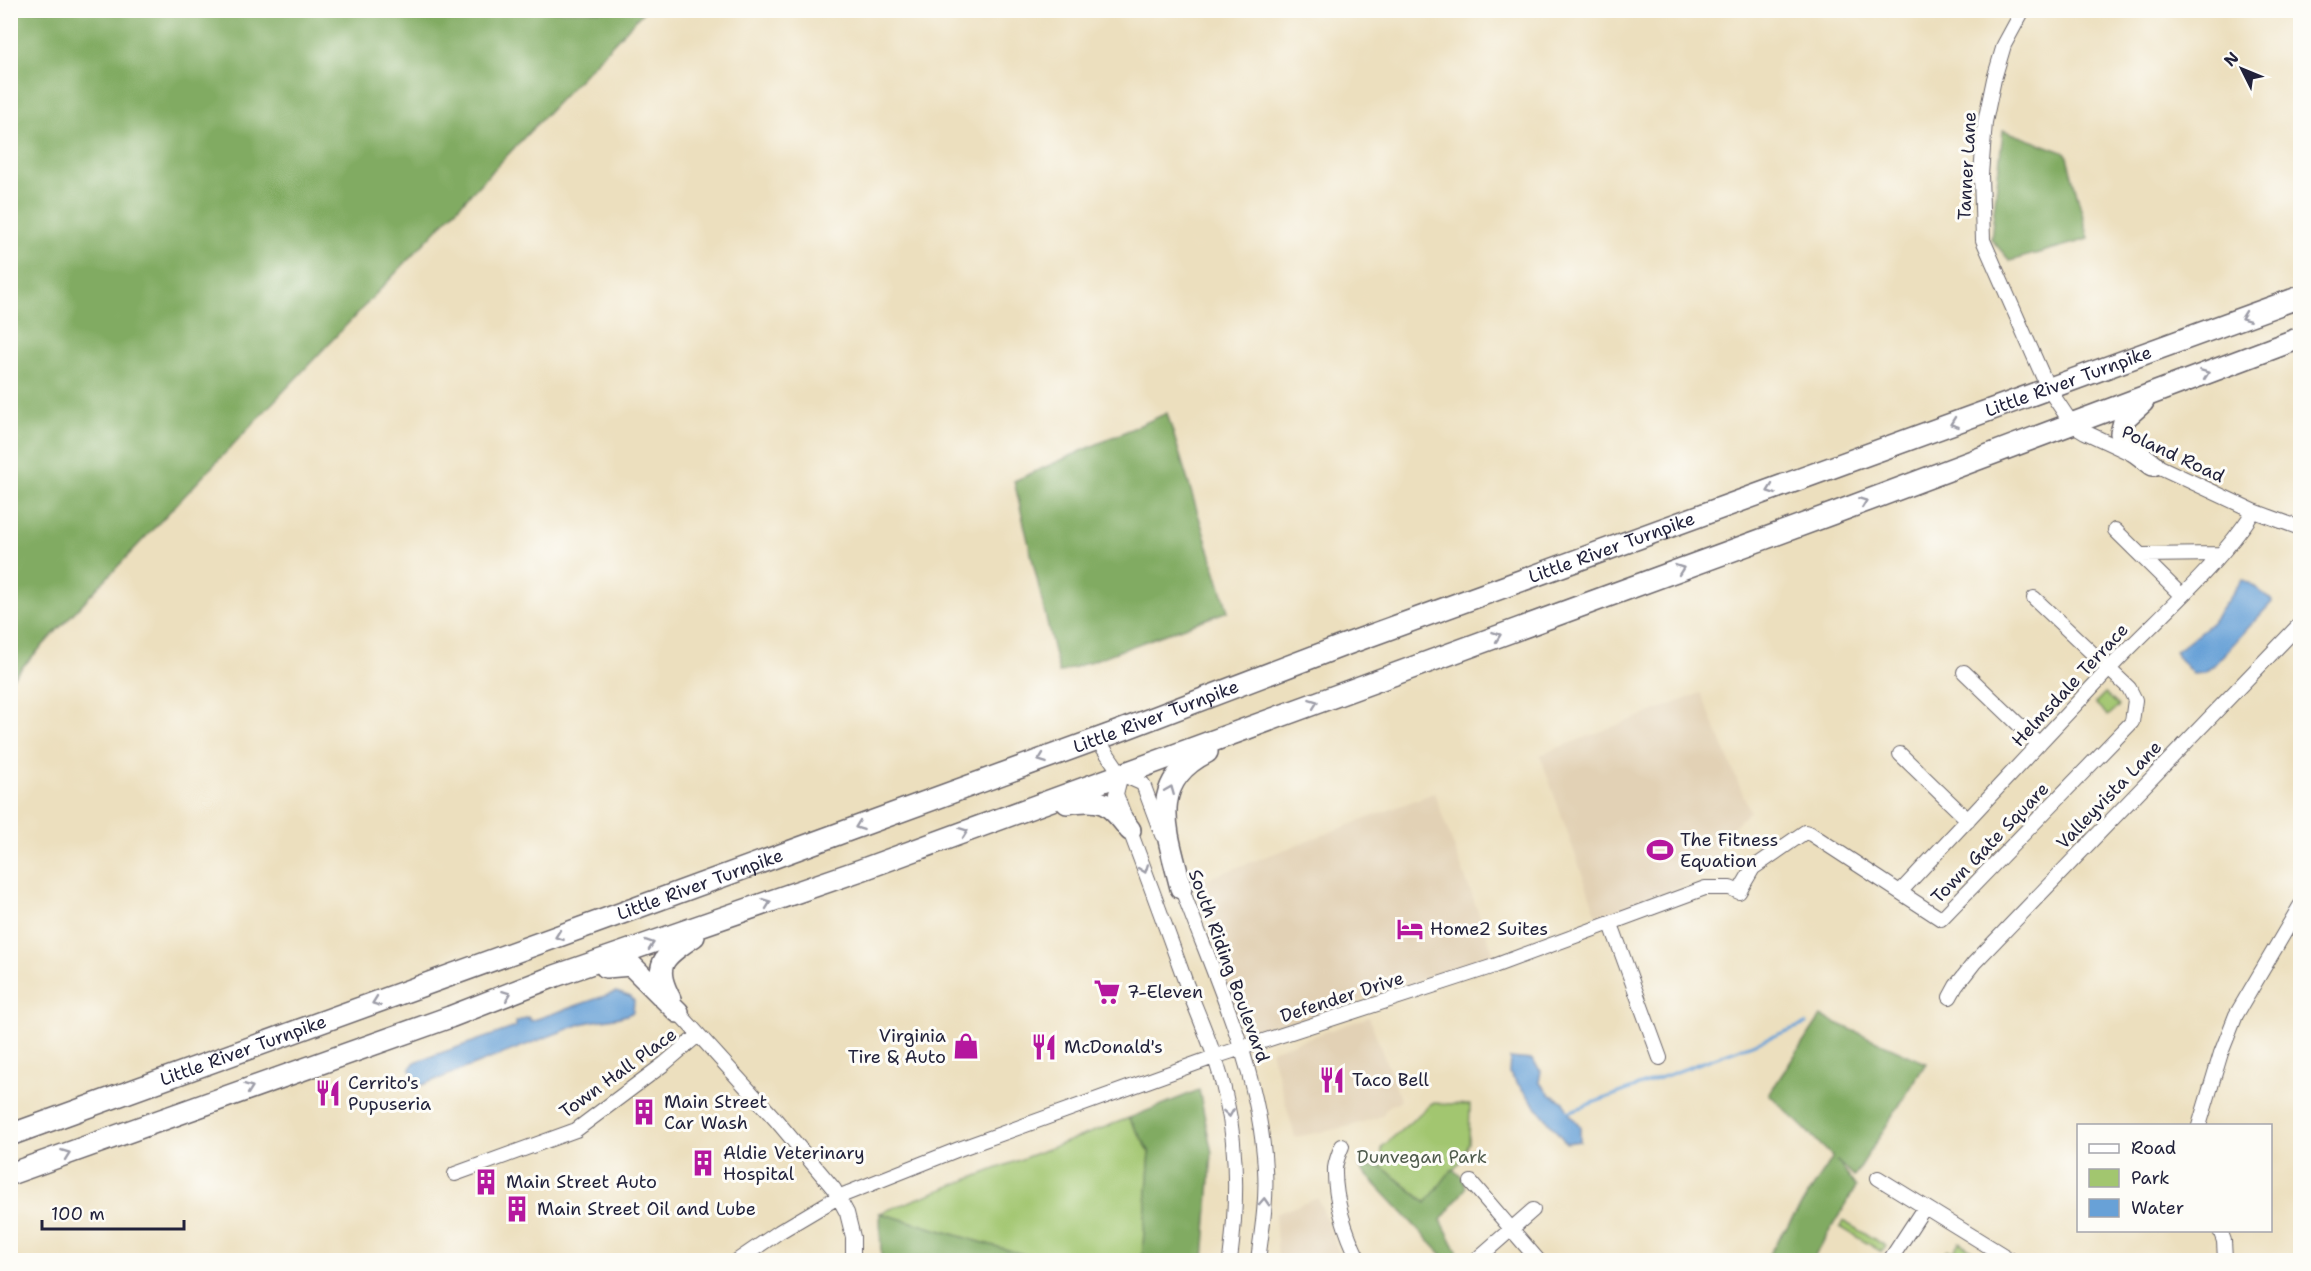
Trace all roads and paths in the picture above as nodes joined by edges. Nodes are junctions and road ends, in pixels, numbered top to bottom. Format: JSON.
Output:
{"nodes":[{"id":1,"x":2023,"y":10,"type":"edge"},
{"id":2,"x":2301,"y":297,"type":"edge"},
{"id":3,"x":2299,"y":340,"type":"edge"},
{"id":4,"x":2173,"y":386,"type":"junction"},
{"id":5,"x":2048,"y":388,"type":"junction"},
{"id":6,"x":2072,"y":424,"type":"junction"},
{"id":7,"x":2153,"y":465,"type":"junction"},
{"id":8,"x":2254,"y":511,"type":"junction"},
{"id":9,"x":2301,"y":528,"type":"edge"},
{"id":10,"x":2115,"y":530,"type":"dead end"},
{"id":11,"x":2220,"y":554,"type":"junction"},
{"id":12,"x":2141,"y":555,"type":"junction"},
{"id":13,"x":2181,"y":595,"type":"junction"},
{"id":14,"x":1476,"y":598,"type":"junction"},
{"id":15,"x":2034,"y":598,"type":"dead end"},
{"id":16,"x":2301,"y":624,"type":"edge"},
{"id":17,"x":1261,"y":662,"type":"dead end"},
{"id":18,"x":2109,"y":668,"type":"junction"},
{"id":19,"x":1964,"y":672,"type":"dead end"},
{"id":20,"x":1276,"y":717,"type":"junction"},
{"id":21,"x":1097,"y":739,"type":"junction"},
{"id":22,"x":2039,"y":744,"type":"junction"},
{"id":23,"x":1900,"y":754,"type":"dead end"},
{"id":24,"x":1121,"y":774,"type":"junction"},
{"id":25,"x":1017,"y":813,"type":"junction"},
{"id":26,"x":1968,"y":820,"type":"junction"},
{"id":27,"x":1130,"y":830,"type":"junction"},
{"id":28,"x":1805,"y":832,"type":"joint"},
{"id":29,"x":1905,"y":887,"type":"junction"},
{"id":30,"x":1181,"y":888,"type":"junction"},
{"id":31,"x":2301,"y":906,"type":"edge"},
{"id":32,"x":712,"y":923,"type":"junction"},
{"id":33,"x":1611,"y":924,"type":"junction"},
{"id":34,"x":555,"y":976,"type":"junction"},
{"id":35,"x":1950,"y":997,"type":"dead end"},
{"id":36,"x":678,"y":1012,"type":"junction"},
{"id":37,"x":698,"y":1035,"type":"junction"},
{"id":38,"x":1243,"y":1048,"type":"junction"},
{"id":39,"x":1214,"y":1057,"type":"junction"},
{"id":40,"x":1660,"y":1058,"type":"dead end"},
{"id":41,"x":2199,"y":1124,"type":"edge"},
{"id":42,"x":10,"y":1135,"type":"edge"},
{"id":43,"x":1342,"y":1146,"type":"dead end"},
{"id":44,"x":10,"y":1174,"type":"edge"},
{"id":45,"x":455,"y":1174,"type":"dead end"},
{"id":46,"x":1878,"y":1178,"type":"dead end"},
{"id":47,"x":1471,"y":1182,"type":"dead end"},
{"id":48,"x":838,"y":1197,"type":"junction"},
{"id":49,"x":1924,"y":1208,"type":"junction"},
{"id":50,"x":1533,"y":1210,"type":"dead end"},
{"id":51,"x":1511,"y":1230,"type":"junction"},
{"id":52,"x":2221,"y":1232,"type":"edge"},
{"id":53,"x":738,"y":1260,"type":"edge"},
{"id":54,"x":853,"y":1260,"type":"edge"},
{"id":55,"x":1230,"y":1260,"type":"edge"},
{"id":56,"x":1258,"y":1260,"type":"edge"},
{"id":57,"x":1359,"y":1260,"type":"edge"},
{"id":58,"x":1476,"y":1260,"type":"edge"},
{"id":59,"x":1538,"y":1260,"type":"edge"},
{"id":60,"x":1890,"y":1260,"type":"edge"},
{"id":61,"x":2011,"y":1260,"type":"edge"},
{"id":62,"x":2225,"y":1260,"type":"edge"}],
"edges":[{"from":1,"to":5,"type":"street","name":"Tanner Lane"},
{"from":2,"to":5,"type":"highway","name":"Little River Turnpike","one_way":true},
{"from":4,"to":3,"type":"highway","name":"Little River Turnpike","one_way":true},
{"from":4,"to":6,"type":"highway","name":"Little River Turnpike"},
{"from":4,"to":7,"type":"highway"},
{"from":5,"to":6,"type":"street","name":"Poland Road"},
{"from":5,"to":14,"type":"highway","name":"Little River Turnpike","one_way":true},
{"from":6,"to":7,"type":"street","name":"Poland Road"},
{"from":20,"to":6,"type":"highway","name":"Little River Turnpike","one_way":true},
{"from":7,"to":8,"type":"street","name":"Poland Road"},
{"from":8,"to":9,"type":"street","name":"Poland Road"},
{"from":8,"to":11,"type":"street","name":"Helmsdale Terrace"},
{"from":10,"to":12,"type":"street"},
{"from":11,"to":12,"type":"street"},
{"from":11,"to":13,"type":"street","name":"Helmsdale Terrace"},
{"from":12,"to":13,"type":"street"},
{"from":13,"to":18,"type":"street","name":"Helmsdale Terrace"},
{"from":14,"to":17,"type":"highway"},
{"from":14,"to":21,"type":"highway","name":"Little River Turnpike"},
{"from":15,"to":18,"type":"street"},
{"from":16,"to":35,"type":"street","name":"Valleyvista Lane"},
{"from":18,"to":22,"type":"street","name":"Helmsdale Terrace"},
{"from":18,"to":29,"type":"street","name":"Town Gate Square"},
{"from":19,"to":22,"type":"street"},
{"from":20,"to":24,"type":"highway","name":"Little River Turnpike"},
{"from":30,"to":20,"type":"highway","one_way":true},
{"from":21,"to":24,"type":"street","name":"South Riding Boulevard"},
{"from":21,"to":42,"type":"highway","name":"Little River Turnpike","one_way":true},
{"from":22,"to":26,"type":"street","name":"Helmsdale Terrace"},
{"from":23,"to":26,"type":"street"},
{"from":24,"to":25,"type":"highway","name":"Little River Turnpike"},
{"from":24,"to":27,"type":"street"},
{"from":24,"to":30,"type":"street","name":"South Riding Boulevard"},
{"from":25,"to":27,"type":"highway"},
{"from":32,"to":25,"type":"highway","name":"Little River Turnpike","one_way":true},
{"from":26,"to":29,"type":"street","name":"Helmsdale Terrace"},
{"from":27,"to":39,"type":"street","one_way":true},
{"from":28,"to":29,"type":"street","name":"Town Gate Square"},
{"from":28,"to":33,"type":"street","name":"Defender Drive"},
{"from":30,"to":38,"type":"street","name":"South Riding Boulevard"},
{"from":31,"to":41,"type":"street"},
{"from":34,"to":32,"type":"highway","name":"Little River Turnpike","one_way":true},
{"from":32,"to":36,"type":"highway"},
{"from":33,"to":38,"type":"street","name":"Defender Drive"},
{"from":33,"to":40,"type":"street"},
{"from":34,"to":36,"type":"highway"},
{"from":44,"to":34,"type":"highway","name":"Little River Turnpike","one_way":true},
{"from":36,"to":37,"type":"street"},
{"from":37,"to":45,"type":"street","name":"Town Hall Place"},
{"from":37,"to":48,"type":"street"},
{"from":38,"to":39,"type":"street","name":"Defender Drive"},
{"from":56,"to":38,"type":"street","name":"South Riding Boulevard","one_way":true},
{"from":39,"to":48,"type":"street","name":"Defender Drive"},
{"from":39,"to":55,"type":"street","one_way":true},
{"from":43,"to":57,"type":"street"},
{"from":46,"to":49,"type":"street"},
{"from":47,"to":51,"type":"street"},
{"from":48,"to":53,"type":"street","name":"Defender Drive"},
{"from":48,"to":54,"type":"street"},
{"from":49,"to":60,"type":"street"},
{"from":49,"to":61,"type":"street"},
{"from":50,"to":51,"type":"street"},
{"from":51,"to":58,"type":"street"},
{"from":51,"to":59,"type":"street"},
{"from":52,"to":62,"type":"street"}]}
